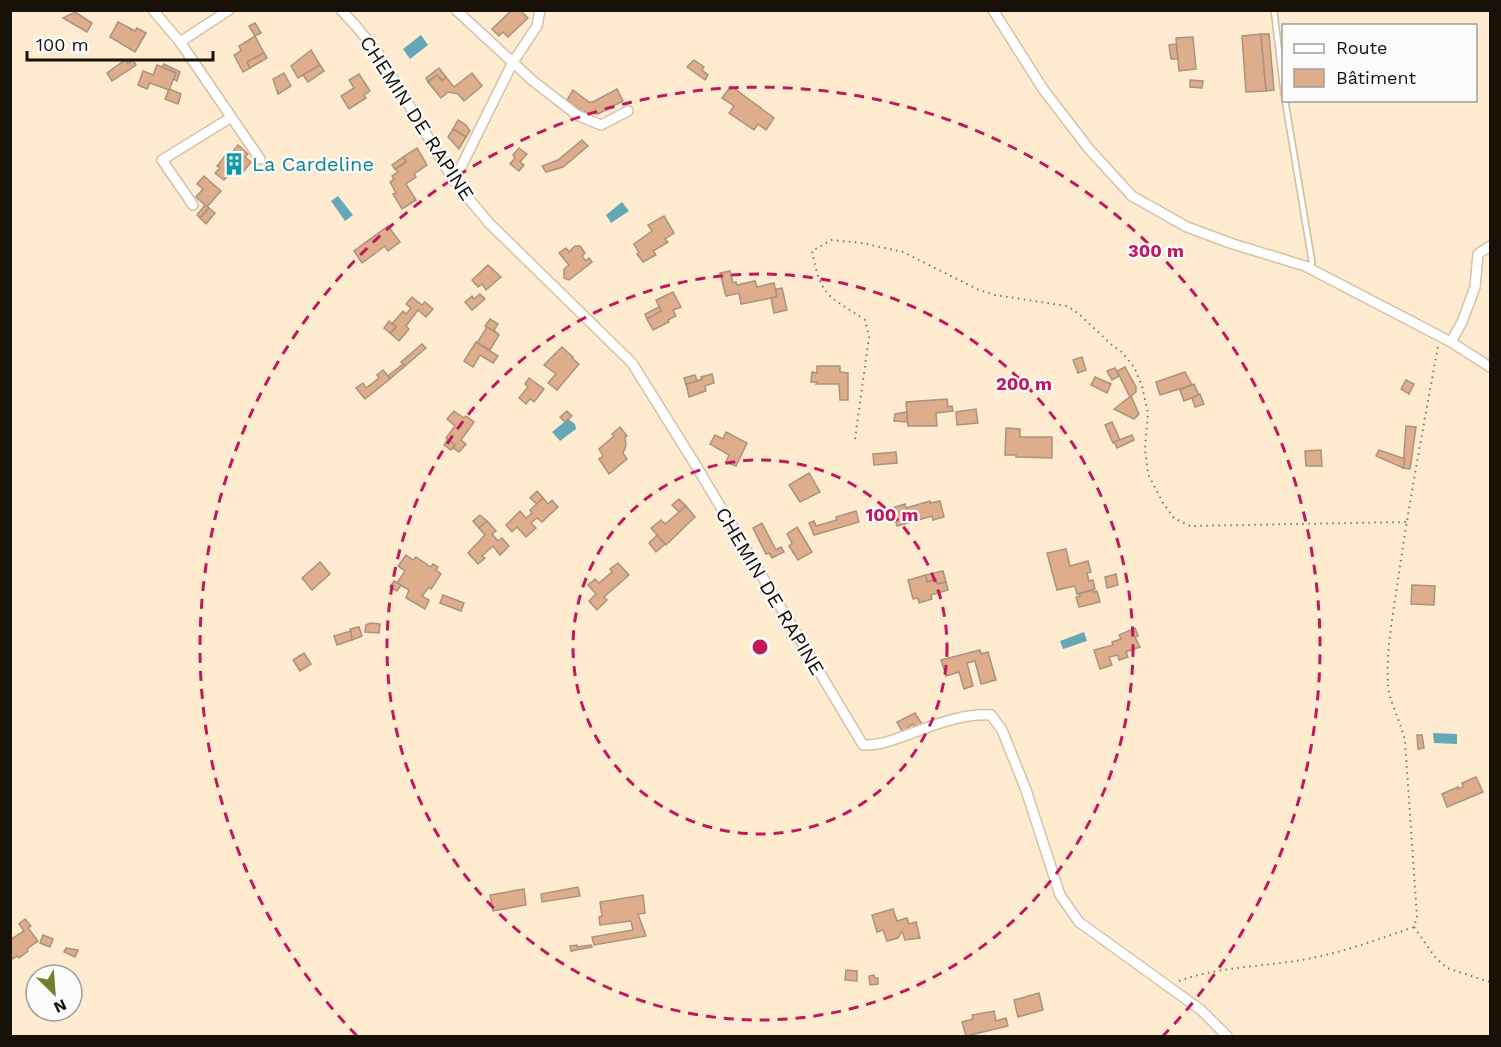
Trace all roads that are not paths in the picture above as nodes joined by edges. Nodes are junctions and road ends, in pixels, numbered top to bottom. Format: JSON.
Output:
{"nodes":[{"id":1,"x":153,"y":10,"type":"edge"},
{"id":2,"x":229,"y":10,"type":"edge"},
{"id":3,"x":341,"y":10,"type":"edge"},
{"id":4,"x":456,"y":10,"type":"edge"},
{"id":5,"x":540,"y":10,"type":"edge"},
{"id":6,"x":993,"y":10,"type":"edge"},
{"id":7,"x":1274,"y":10,"type":"edge"},
{"id":8,"x":180,"y":42,"type":"junction"},
{"id":9,"x":513,"y":62,"type":"junction"},
{"id":10,"x":1282,"y":77,"type":"edge"},
{"id":11,"x":1285,"y":102,"type":"edge"},
{"id":12,"x":628,"y":111,"type":"dead end"},
{"id":13,"x":230,"y":118,"type":"junction"},
{"id":14,"x":260,"y":159,"type":"dead end"},
{"id":15,"x":454,"y":181,"type":"junction"},
{"id":16,"x":193,"y":205,"type":"dead end"},
{"id":17,"x":1491,"y":246,"type":"edge"},
{"id":18,"x":1310,"y":269,"type":"junction"},
{"id":19,"x":1451,"y":342,"type":"junction"},
{"id":20,"x":1491,"y":367,"type":"edge"},
{"id":21,"x":1227,"y":1036,"type":"edge"}],
"edges":[{"from":1,"to":8,"type":"street"},
{"from":2,"to":8,"type":"street"},
{"from":3,"to":15,"type":"street","name":"CHEMIN DE RAPINE"},
{"from":4,"to":9,"type":"street"},
{"from":5,"to":9,"type":"street"},
{"from":6,"to":18,"type":"street"},
{"from":7,"to":10,"type":"lane"},
{"from":8,"to":13,"type":"street"},
{"from":9,"to":12,"type":"street"},
{"from":9,"to":15,"type":"street"},
{"from":11,"to":18,"type":"lane"},
{"from":13,"to":14,"type":"street"},
{"from":13,"to":16,"type":"street"},
{"from":15,"to":21,"type":"street","name":"CHEMIN DE RAPINE"},
{"from":17,"to":19,"type":"street"},
{"from":18,"to":19,"type":"street"},
{"from":19,"to":20,"type":"street"}]}
